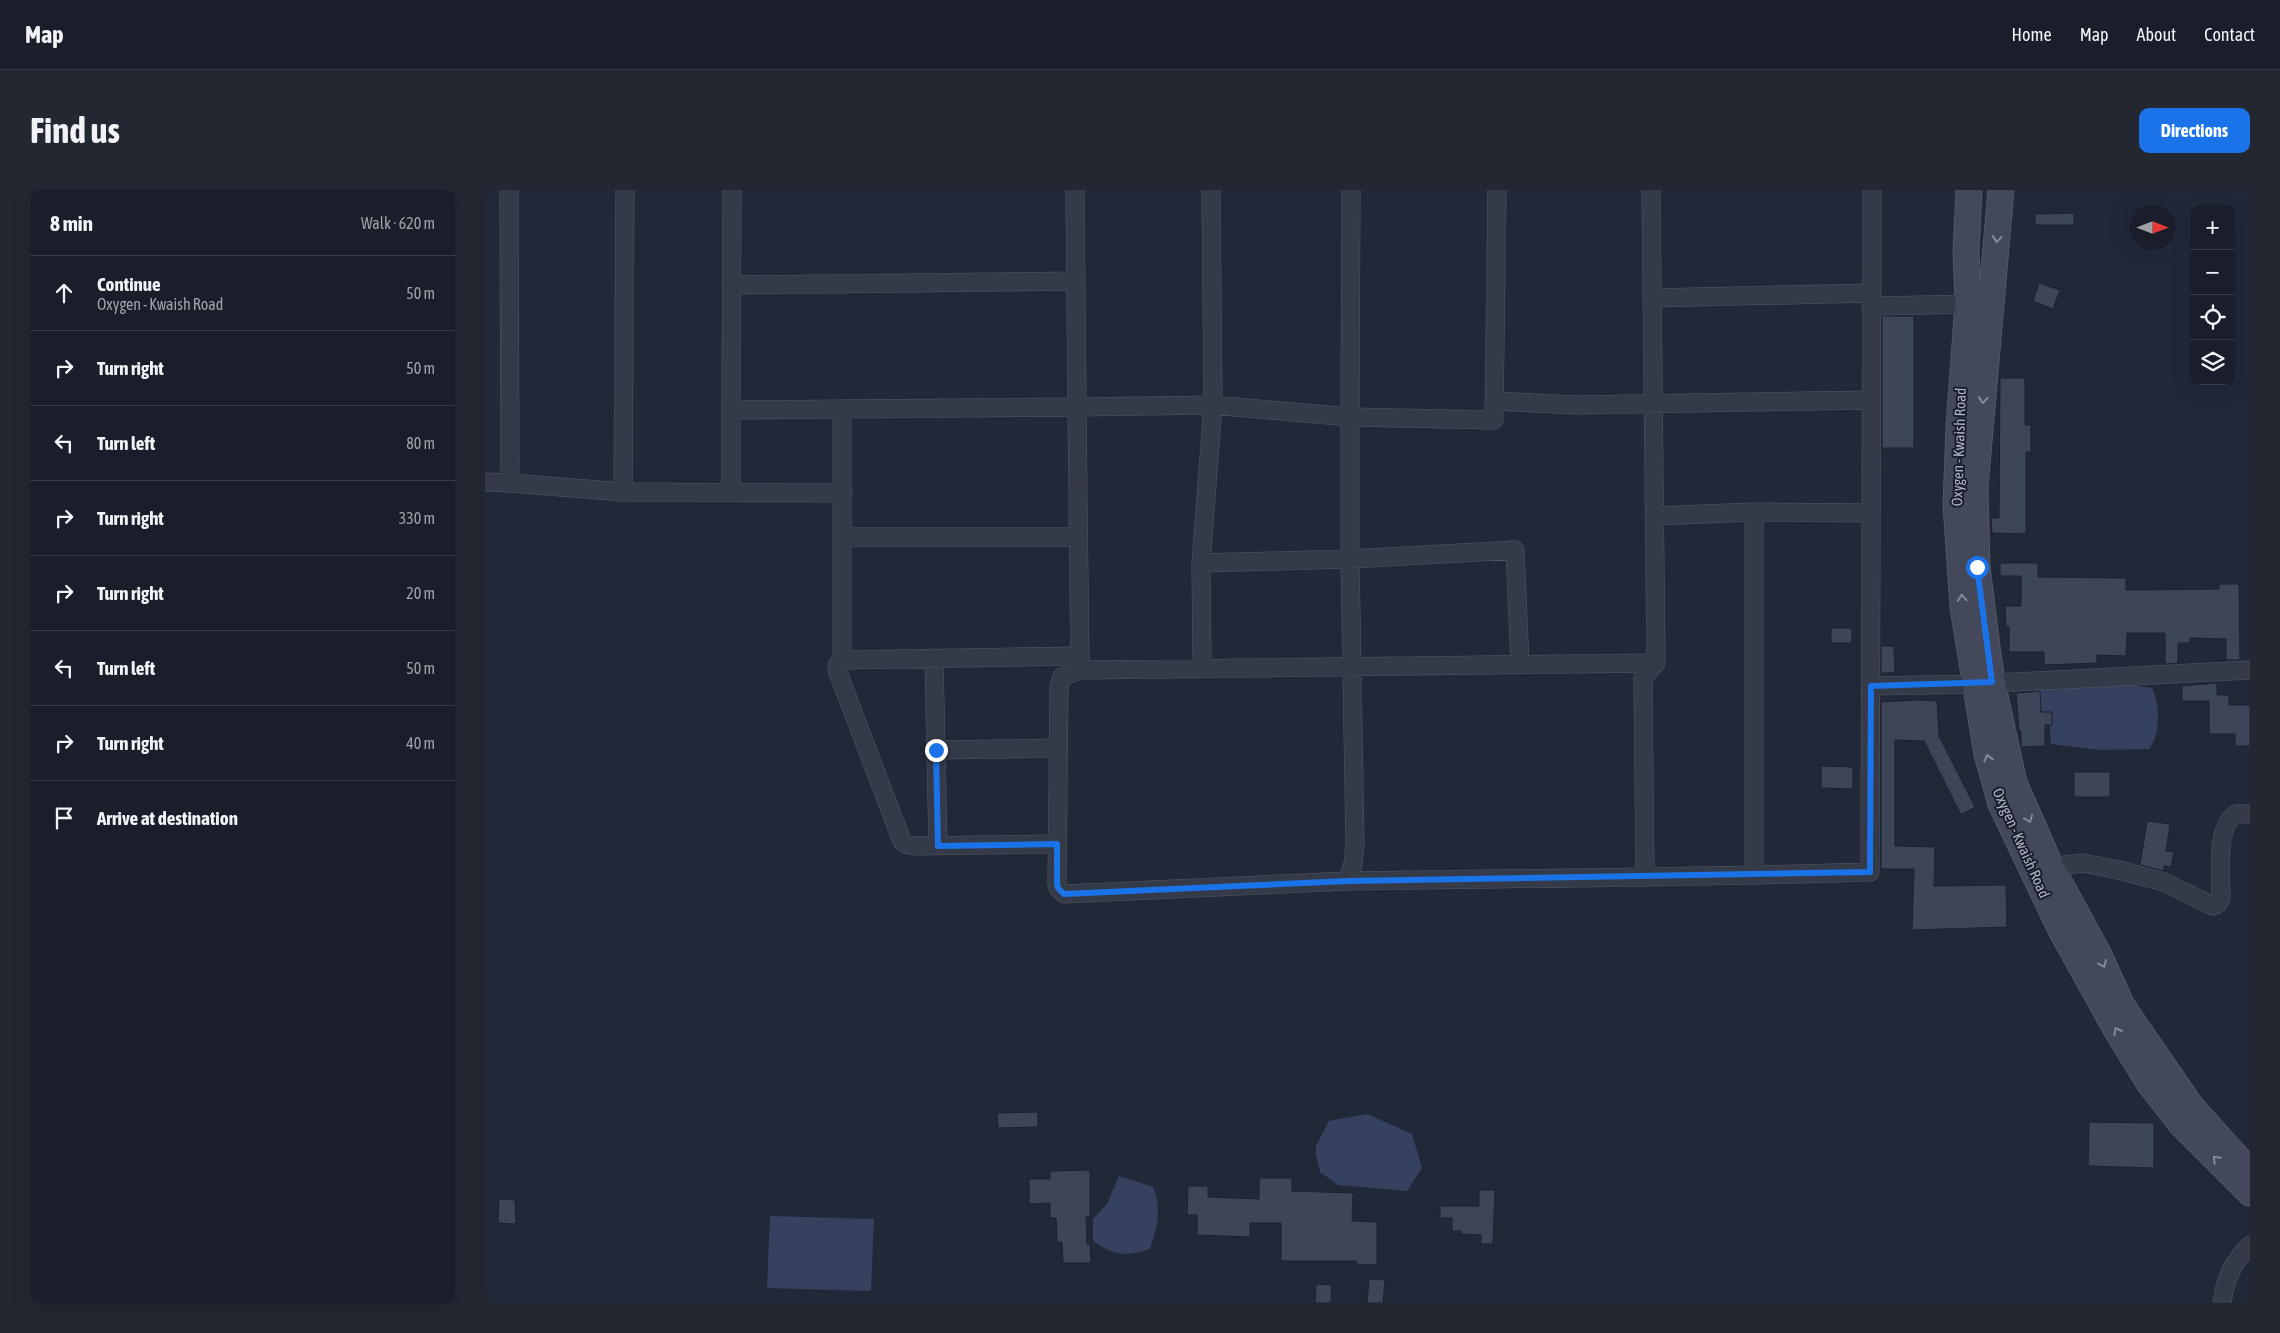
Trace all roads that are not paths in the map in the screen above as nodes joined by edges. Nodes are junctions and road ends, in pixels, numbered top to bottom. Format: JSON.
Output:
{"nodes":[{"id":1,"x":509,"y":190,"type":"edge"},
{"id":2,"x":625,"y":190,"type":"edge"},
{"id":3,"x":732,"y":190,"type":"edge"},
{"id":4,"x":1075,"y":190,"type":"edge"},
{"id":5,"x":1211,"y":190,"type":"edge"},
{"id":6,"x":1351,"y":190,"type":"edge"},
{"id":7,"x":1497,"y":190,"type":"edge"},
{"id":8,"x":1651,"y":190,"type":"edge"},
{"id":9,"x":1872,"y":190,"type":"edge"},
{"id":10,"x":1969,"y":190,"type":"edge"},
{"id":11,"x":2001,"y":190,"type":"edge"},
{"id":12,"x":1076,"y":281,"type":"junction"},
{"id":13,"x":731,"y":285,"type":"junction"},
{"id":14,"x":1652,"y":298,"type":"junction"},
{"id":15,"x":1871,"y":299,"type":"junction"},
{"id":16,"x":1980,"y":304,"type":"junction"},
{"id":17,"x":1871,"y":400,"type":"junction"},
{"id":18,"x":1494,"y":401,"type":"junction"},
{"id":19,"x":1653,"y":404,"type":"junction"},
{"id":20,"x":1213,"y":405,"type":"junction"},
{"id":21,"x":1077,"y":407,"type":"junction"},
{"id":22,"x":842,"y":409,"type":"junction"},
{"id":23,"x":731,"y":410,"type":"junction"},
{"id":24,"x":1349,"y":417,"type":"junction"},
{"id":25,"x":485,"y":482,"type":"edge"},
{"id":26,"x":510,"y":483,"type":"junction"},
{"id":27,"x":623,"y":492,"type":"junction"},
{"id":28,"x":731,"y":492,"type":"junction"},
{"id":29,"x":843,"y":493,"type":"junction"},
{"id":30,"x":1755,"y":512,"type":"junction"},
{"id":31,"x":1871,"y":514,"type":"junction"},
{"id":32,"x":1654,"y":516,"type":"junction"},
{"id":33,"x":843,"y":537,"type":"junction"},
{"id":34,"x":1079,"y":537,"type":"junction"},
{"id":35,"x":1349,"y":559,"type":"junction"},
{"id":36,"x":1201,"y":563,"type":"junction"},
{"id":37,"x":934,"y":658,"type":"junction"},
{"id":38,"x":842,"y":660,"type":"junction"},
{"id":39,"x":1080,"y":663,"type":"junction"},
{"id":40,"x":1656,"y":663,"type":"junction"},
{"id":41,"x":1520,"y":665,"type":"junction"},
{"id":42,"x":1350,"y":666,"type":"junction"},
{"id":43,"x":1202,"y":668,"type":"junction"},
{"id":44,"x":2250,"y":670,"type":"edge"},
{"id":45,"x":1984,"y":683,"type":"junction"},
{"id":46,"x":1871,"y":686,"type":"junction"},
{"id":47,"x":1059,"y":748,"type":"junction"},
{"id":48,"x":936,"y":750,"type":"junction"},
{"id":49,"x":2250,"y":814,"type":"edge"},
{"id":50,"x":1057,"y":844,"type":"junction"},
{"id":51,"x":938,"y":846,"type":"junction"},
{"id":52,"x":2051,"y":867,"type":"junction"},
{"id":53,"x":1754,"y":875,"type":"junction"},
{"id":54,"x":1645,"y":877,"type":"junction"},
{"id":55,"x":1348,"y":881,"type":"junction"},
{"id":56,"x":2250,"y":1172,"type":"edge"},
{"id":57,"x":2250,"y":1194,"type":"edge"},
{"id":58,"x":2250,"y":1245,"type":"edge"},
{"id":59,"x":2222,"y":1303,"type":"edge"}],
"edges":[{"from":1,"to":26,"type":"street"},
{"from":2,"to":27,"type":"street"},
{"from":3,"to":13,"type":"street"},
{"from":4,"to":12,"type":"street"},
{"from":5,"to":20,"type":"street"},
{"from":6,"to":24,"type":"street"},
{"from":7,"to":18,"type":"street"},
{"from":8,"to":14,"type":"street"},
{"from":9,"to":15,"type":"street"},
{"from":10,"to":16,"type":"main road","name":"Oxygen - Kwaish Road"},
{"from":11,"to":16,"type":"main road","name":"Oxygen - Kwaish Road","one_way":true},
{"from":12,"to":13,"type":"street"},
{"from":12,"to":21,"type":"street"},
{"from":13,"to":23,"type":"street"},
{"from":14,"to":15,"type":"street"},
{"from":14,"to":19,"type":"street"},
{"from":15,"to":16,"type":"street"},
{"from":15,"to":17,"type":"street"},
{"from":16,"to":45,"type":"main road","name":"Oxygen - Kwaish Road"},
{"from":17,"to":19,"type":"street"},
{"from":17,"to":31,"type":"street"},
{"from":18,"to":19,"type":"street"},
{"from":18,"to":24,"type":"street"},
{"from":19,"to":32,"type":"street"},
{"from":20,"to":21,"type":"street"},
{"from":20,"to":24,"type":"street"},
{"from":20,"to":36,"type":"street"},
{"from":21,"to":22,"type":"street"},
{"from":21,"to":34,"type":"street"},
{"from":22,"to":23,"type":"street"},
{"from":22,"to":29,"type":"street"},
{"from":23,"to":28,"type":"street"},
{"from":24,"to":35,"type":"street"},
{"from":25,"to":26,"type":"street"},
{"from":26,"to":27,"type":"street"},
{"from":27,"to":28,"type":"street"},
{"from":28,"to":29,"type":"street"},
{"from":29,"to":33,"type":"street"},
{"from":30,"to":31,"type":"street"},
{"from":30,"to":32,"type":"street"},
{"from":30,"to":53,"type":"street"},
{"from":31,"to":46,"type":"street"},
{"from":32,"to":40,"type":"street"},
{"from":33,"to":34,"type":"street"},
{"from":33,"to":38,"type":"street"},
{"from":34,"to":39,"type":"street"},
{"from":35,"to":36,"type":"street"},
{"from":35,"to":41,"type":"street"},
{"from":35,"to":42,"type":"street"},
{"from":36,"to":43,"type":"street"},
{"from":37,"to":38,"type":"street"},
{"from":37,"to":39,"type":"street"},
{"from":37,"to":48,"type":"street"},
{"from":38,"to":51,"type":"street"},
{"from":39,"to":43,"type":"street"},
{"from":39,"to":47,"type":"street"},
{"from":40,"to":41,"type":"street"},
{"from":40,"to":54,"type":"street"},
{"from":41,"to":42,"type":"street"},
{"from":42,"to":43,"type":"street"},
{"from":42,"to":55,"type":"street"},
{"from":44,"to":45,"type":"street"},
{"from":45,"to":46,"type":"street"},
{"from":45,"to":52,"type":"main road","name":"Oxygen - Kwaish Road","one_way":true},
{"from":57,"to":45,"type":"main road","name":"Oxygen - Kwaish Road","one_way":true},
{"from":46,"to":53,"type":"street"},
{"from":47,"to":48,"type":"street"},
{"from":47,"to":50,"type":"street"},
{"from":48,"to":51,"type":"street"},
{"from":49,"to":52,"type":"street"},
{"from":50,"to":51,"type":"street"},
{"from":50,"to":55,"type":"street"},
{"from":52,"to":56,"type":"main road","name":"Oxygen - Kwaish Road","one_way":true},
{"from":53,"to":54,"type":"street"},
{"from":54,"to":55,"type":"street"},
{"from":58,"to":59,"type":"street"}]}
